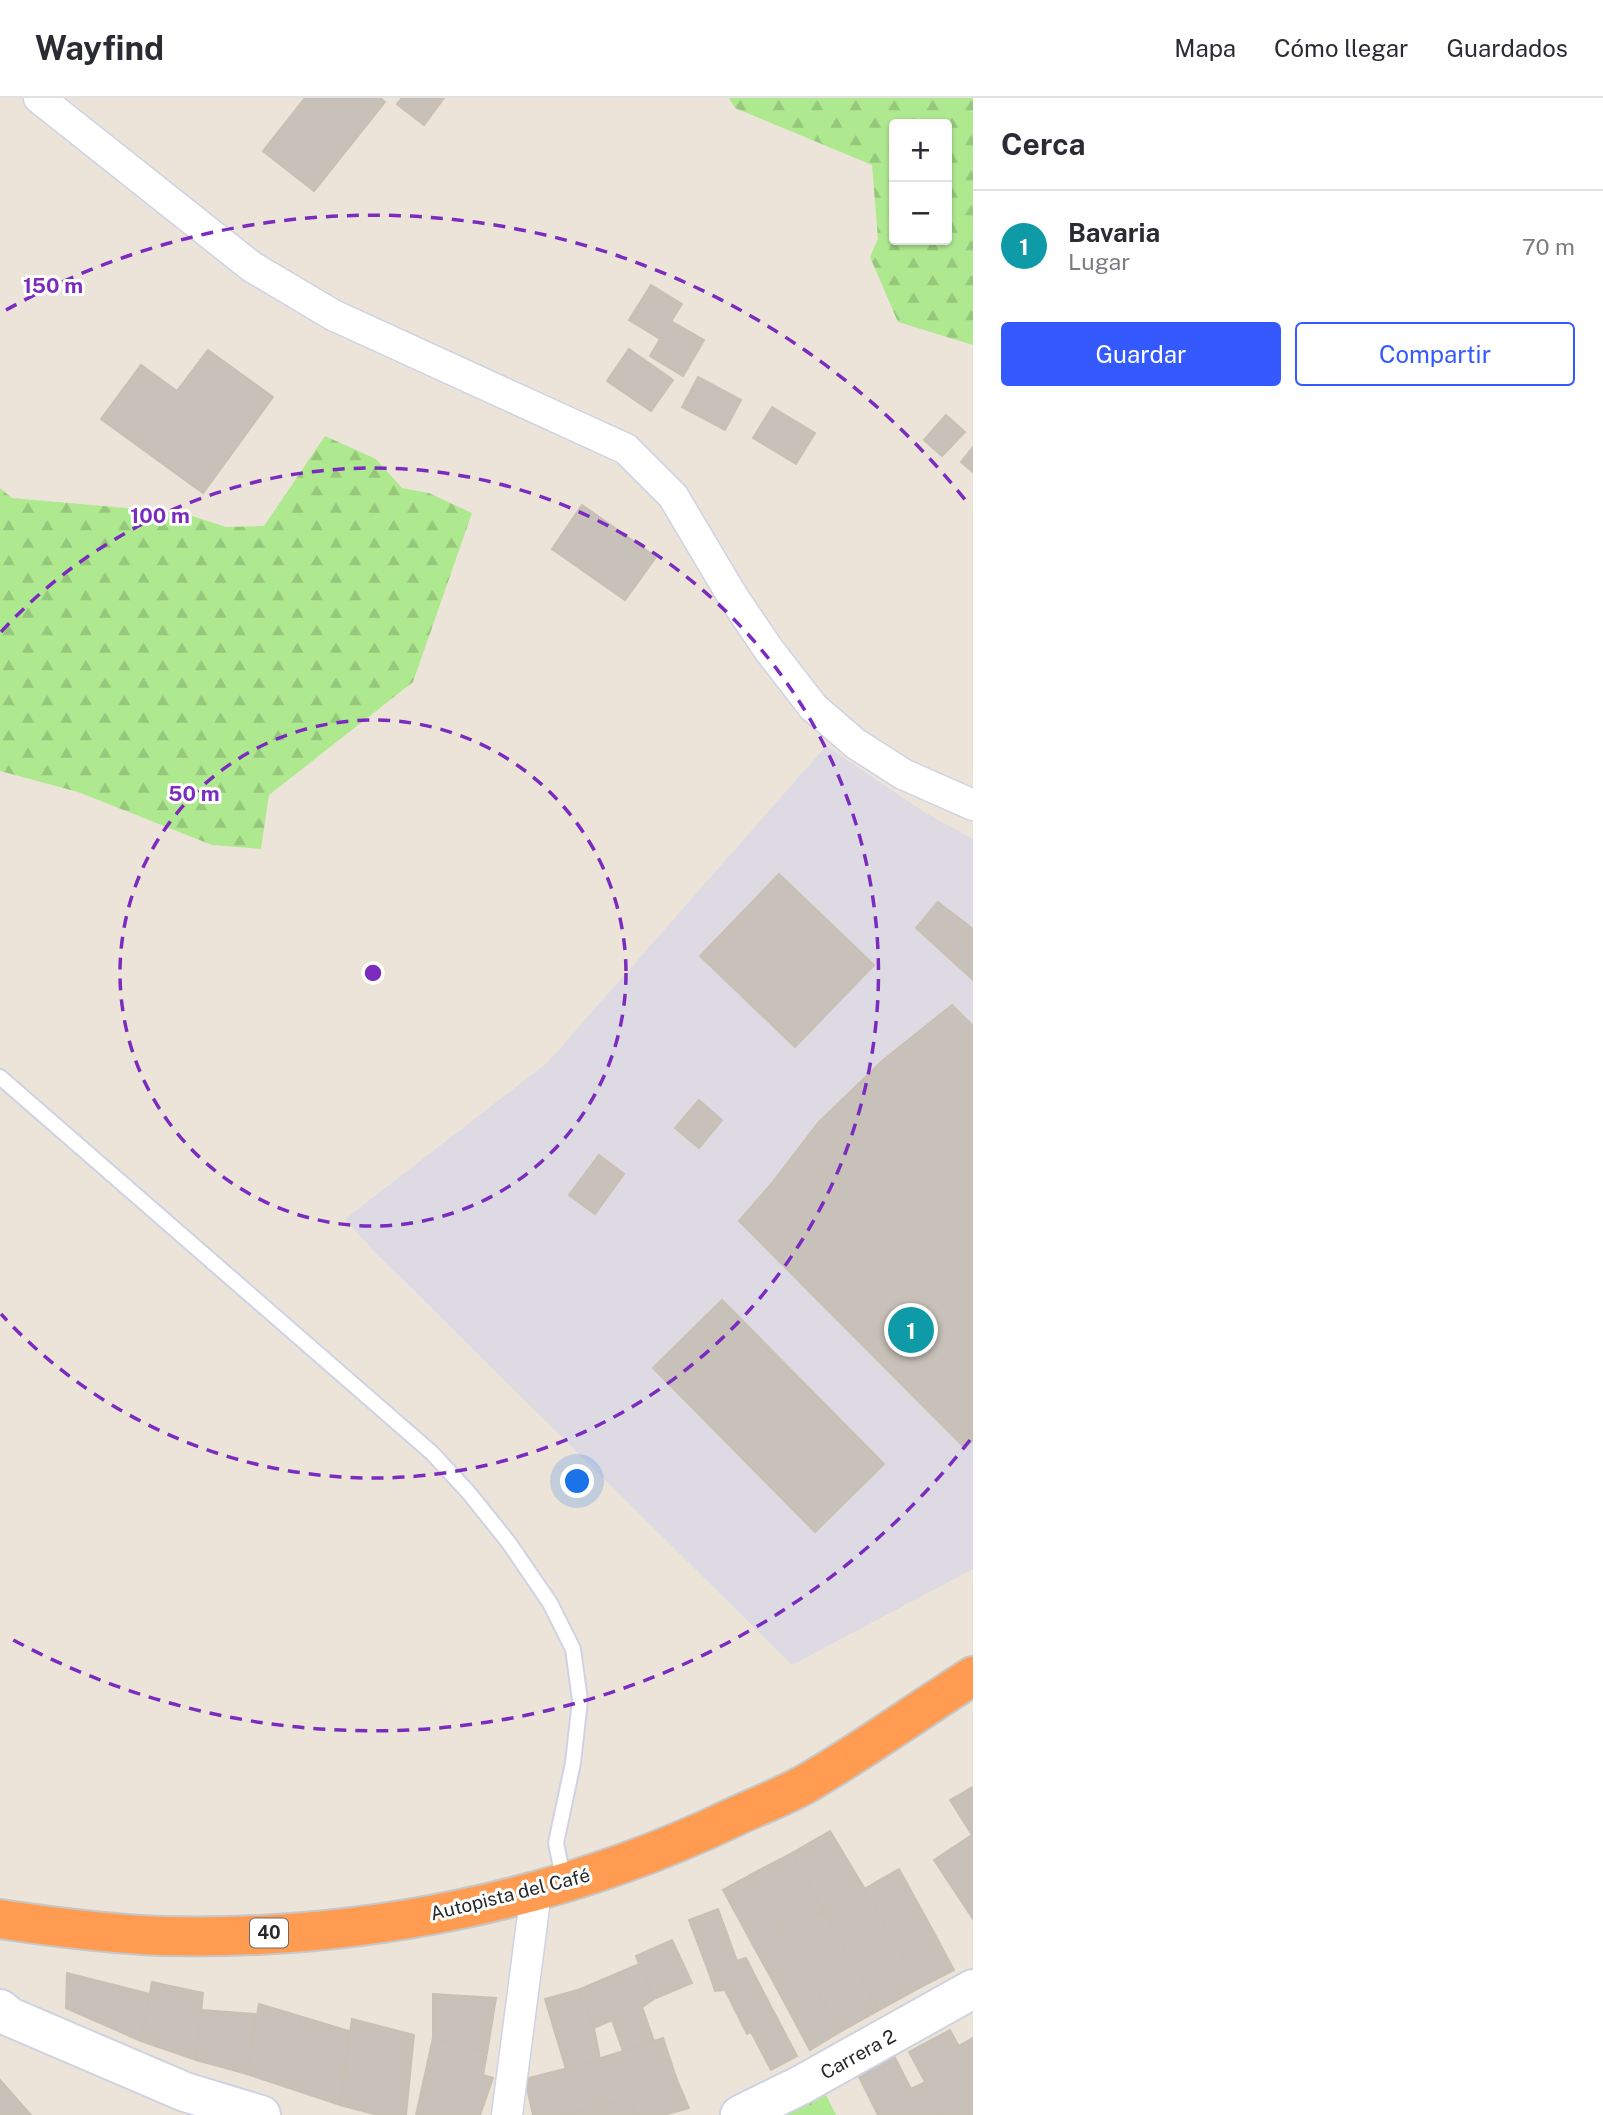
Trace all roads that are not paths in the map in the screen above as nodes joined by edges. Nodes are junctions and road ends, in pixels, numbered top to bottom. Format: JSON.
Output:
{"nodes":[{"id":1,"x":39,"y":98,"type":"edge"},
{"id":2,"x":973,"y":805,"type":"edge"},
{"id":3,"x":0,"y":1077,"type":"edge"},
{"id":4,"x":973,"y":1676,"type":"edge"},
{"id":5,"x":550,"y":1888,"type":"junction"},
{"id":6,"x":0,"y":1919,"type":"edge"},
{"id":7,"x":973,"y":1989,"type":"edge"},
{"id":8,"x":0,"y":2009,"type":"edge"},
{"id":9,"x":261,"y":2115,"type":"edge"},
{"id":10,"x":507,"y":2115,"type":"edge"},
{"id":11,"x":740,"y":2115,"type":"edge"}],
"edges":[{"from":1,"to":2,"type":"street"},
{"from":3,"to":5,"type":"lane"},
{"from":4,"to":5,"type":"highway","name":"Autopista del Café","number":"40"},
{"from":5,"to":6,"type":"highway","name":"Autopista del Café","number":"40"},
{"from":5,"to":10,"type":"street"},
{"from":7,"to":11,"type":"street","name":"Carrera 2"},
{"from":8,"to":9,"type":"street"}]}
